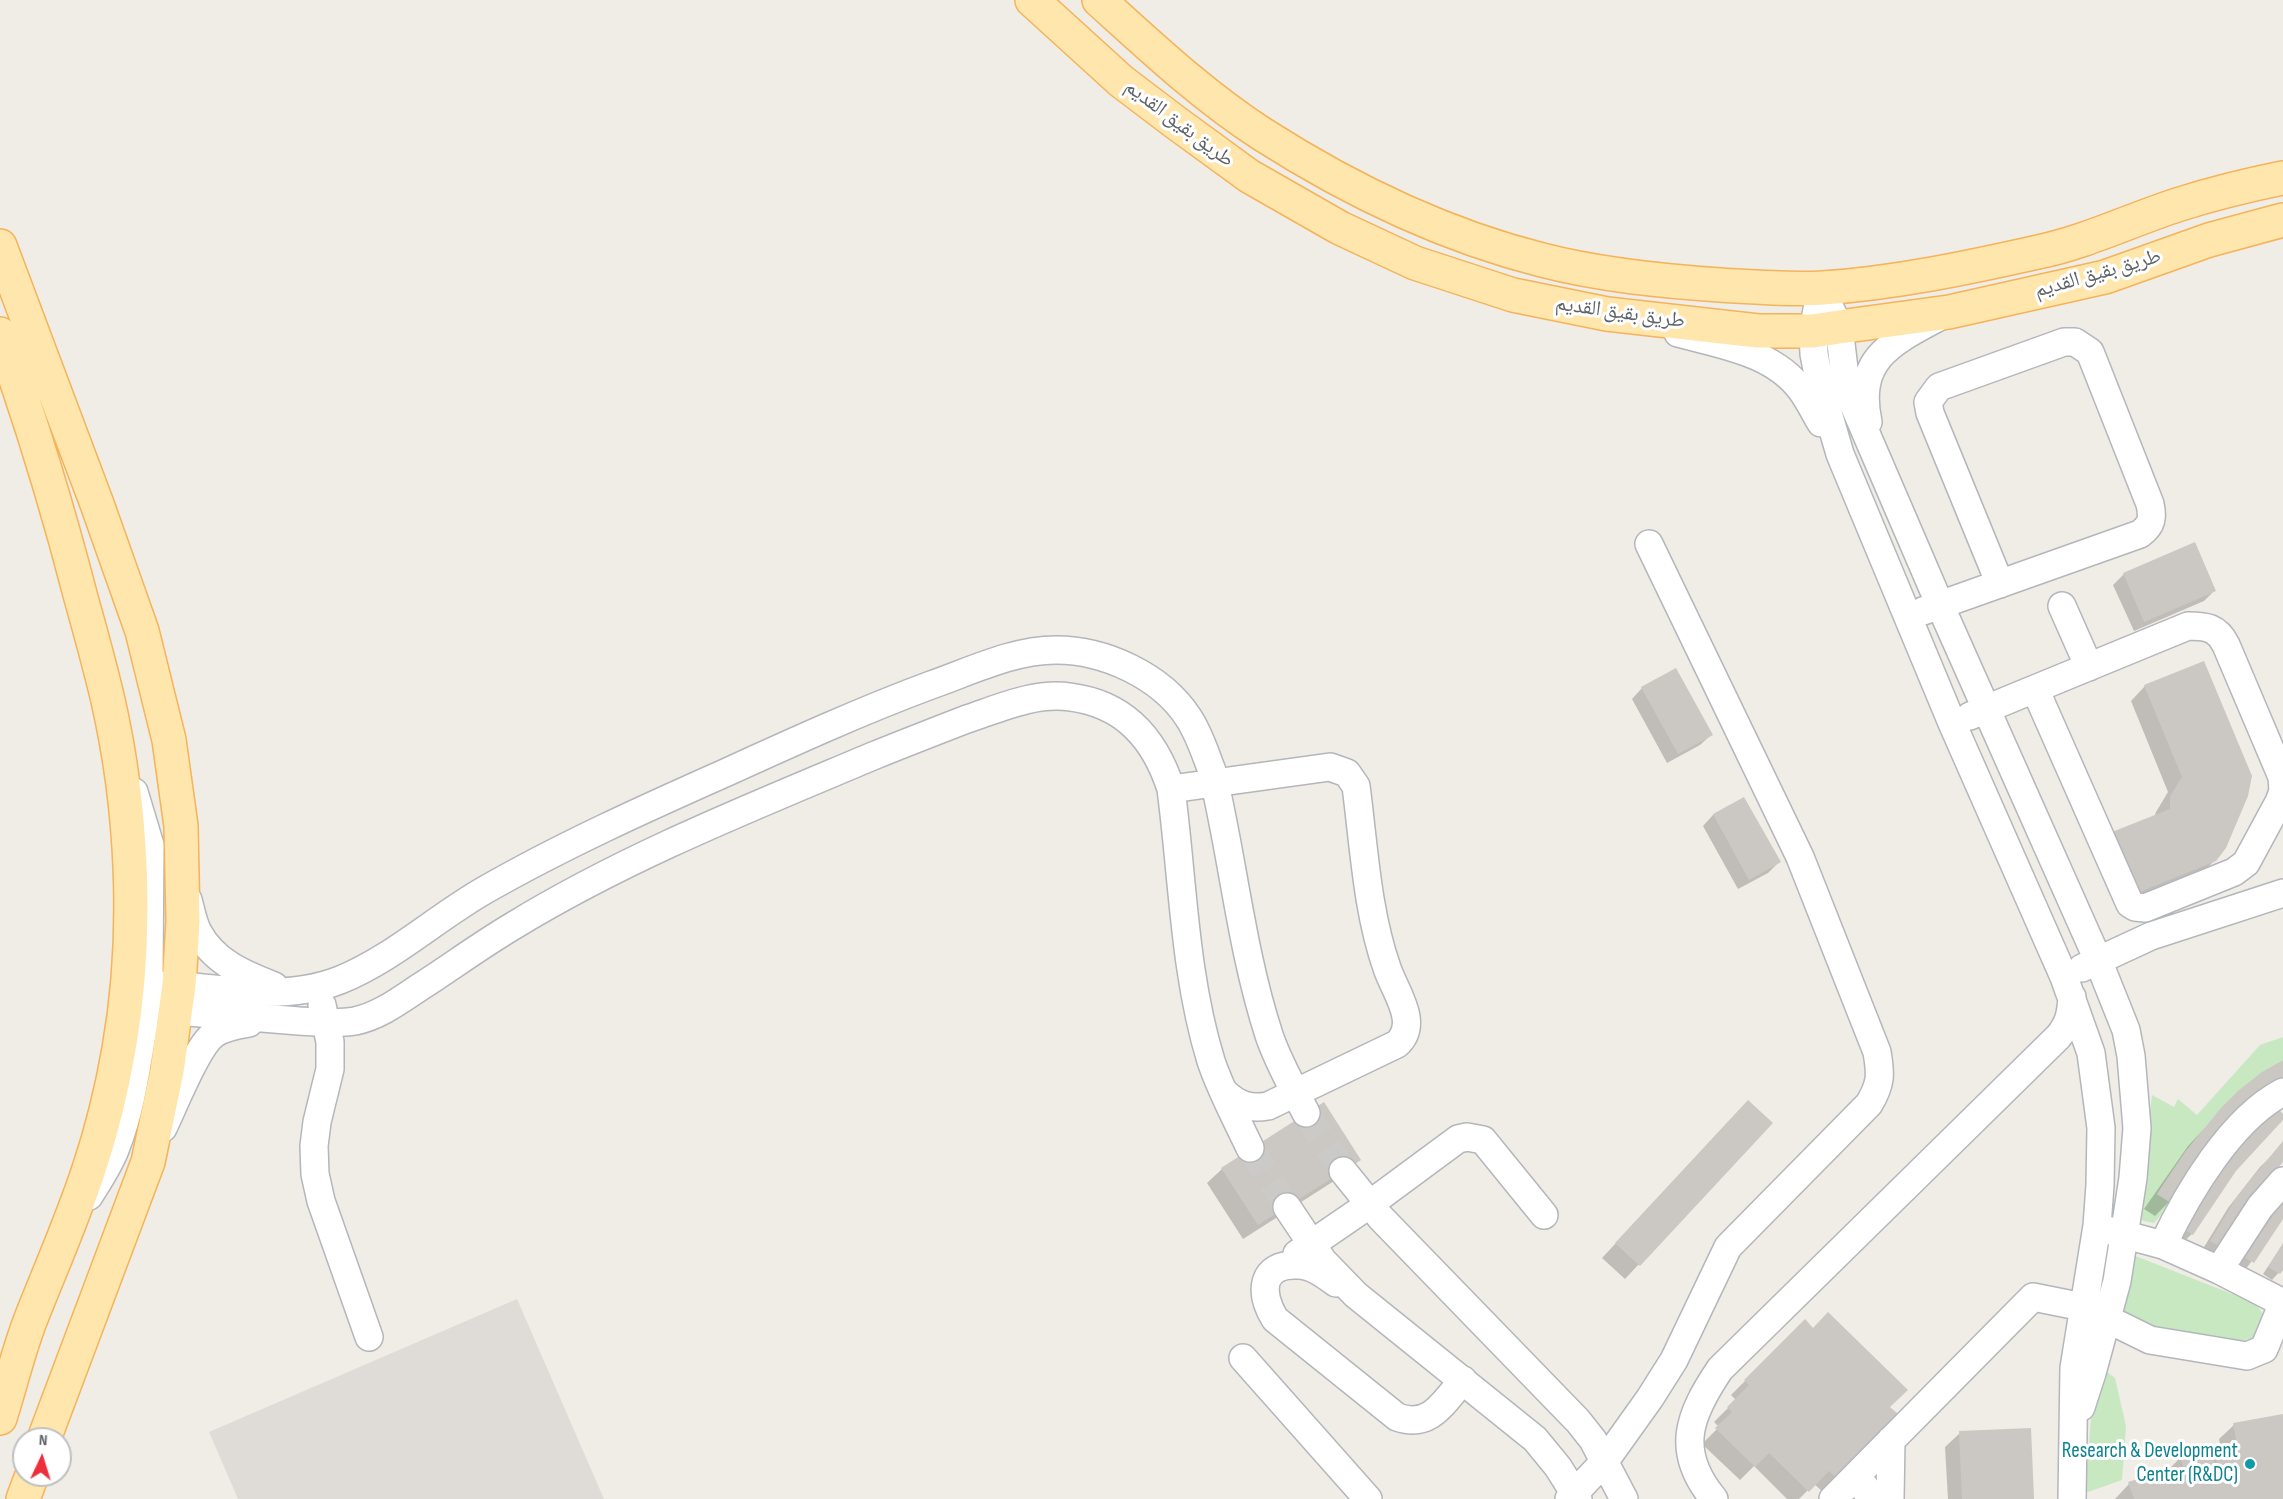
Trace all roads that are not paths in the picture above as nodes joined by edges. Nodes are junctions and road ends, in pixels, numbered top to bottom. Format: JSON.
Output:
{"nodes":[{"id":1,"x":1032,"y":0,"type":"edge"},
{"id":2,"x":1099,"y":0,"type":"edge"},
{"id":3,"x":2283,"y":178,"type":"edge"},
{"id":4,"x":2283,"y":220,"type":"edge"},
{"id":5,"x":0,"y":246,"type":"edge"},
{"id":6,"x":1821,"y":288,"type":"junction"},
{"id":7,"x":1949,"y":312,"type":"junction"},
{"id":8,"x":1607,"y":314,"type":"junction"},
{"id":9,"x":1826,"y":329,"type":"junction"},
{"id":10,"x":0,"y":334,"type":"edge"},
{"id":11,"x":1840,"y":454,"type":"junction"},
{"id":12,"x":1876,"y":459,"type":"junction"},
{"id":13,"x":1649,"y":544,"type":"dead end"},
{"id":14,"x":2000,"y":584,"type":"junction"},
{"id":15,"x":1940,"y":605,"type":"junction"},
{"id":16,"x":2062,"y":606,"type":"dead end"},
{"id":17,"x":1908,"y":617,"type":"junction"},
{"id":18,"x":2089,"y":667,"type":"junction"},
{"id":19,"x":2036,"y":688,"type":"junction"},
{"id":20,"x":108,"y":698,"type":"junction"},
{"id":21,"x":1986,"y":709,"type":"junction"},
{"id":22,"x":1952,"y":723,"type":"junction"},
{"id":23,"x":1215,"y":783,"type":"junction"},
{"id":24,"x":1171,"y":789,"type":"junction"},
{"id":25,"x":181,"y":826,"type":"junction"},
{"id":26,"x":2283,"y":893,"type":"edge"},
{"id":27,"x":2098,"y":960,"type":"junction"},
{"id":28,"x":318,"y":986,"type":"junction"},
{"id":29,"x":2068,"y":987,"type":"junction"},
{"id":30,"x":289,"y":992,"type":"junction"},
{"id":31,"x":170,"y":996,"type":"junction"},
{"id":32,"x":271,"y":1019,"type":"junction"},
{"id":33,"x":327,"y":1022,"type":"junction"},
{"id":34,"x":2283,"y":1092,"type":"edge"},
{"id":35,"x":1225,"y":1093,"type":"junction"},
{"id":36,"x":1301,"y":1103,"type":"junction"},
{"id":37,"x":1250,"y":1148,"type":"tunnel mouth"},
{"id":38,"x":147,"y":1162,"type":"junction"},
{"id":39,"x":1343,"y":1171,"type":"tunnel mouth"},
{"id":40,"x":2283,"y":1180,"type":"edge"},
{"id":41,"x":1370,"y":1204,"type":"junction"},
{"id":42,"x":1287,"y":1207,"type":"tunnel mouth"},
{"id":43,"x":1544,"y":1215,"type":"dead end"},
{"id":44,"x":2097,"y":1226,"type":"junction"},
{"id":45,"x":68,"y":1228,"type":"junction"},
{"id":46,"x":2124,"y":1235,"type":"junction"},
{"id":47,"x":1311,"y":1244,"type":"junction"},
{"id":48,"x":2163,"y":1245,"type":"junction"},
{"id":49,"x":2219,"y":1270,"type":"junction"},
{"id":50,"x":1271,"y":1272,"type":"junction"},
{"id":51,"x":1356,"y":1296,"type":"junction"},
{"id":52,"x":2283,"y":1303,"type":"edge"},
{"id":53,"x":2083,"y":1307,"type":"junction"},
{"id":54,"x":2107,"y":1318,"type":"junction"},
{"id":55,"x":369,"y":1337,"type":"dead end"},
{"id":56,"x":2151,"y":1340,"type":"junction"},
{"id":57,"x":1243,"y":1358,"type":"dead end"},
{"id":58,"x":2096,"y":1361,"type":"junction"},
{"id":59,"x":1463,"y":1380,"type":"junction"},
{"id":60,"x":0,"y":1418,"type":"edge"},
{"id":61,"x":49,"y":1427,"type":"edge"},
{"id":62,"x":2072,"y":1431,"type":"junction"},
{"id":63,"x":1891,"y":1440,"type":"junction"},
{"id":64,"x":1605,"y":1461,"type":"junction"},
{"id":65,"x":1706,"y":1493,"type":"edge"},
{"id":66,"x":1850,"y":1494,"type":"edge"},
{"id":67,"x":1574,"y":1497,"type":"edge"},
{"id":68,"x":1368,"y":1499,"type":"edge"},
{"id":69,"x":1624,"y":1499,"type":"edge"},
{"id":70,"x":1890,"y":1499,"type":"edge"},
{"id":71,"x":2072,"y":1499,"type":"edge"}],
"edges":[{"from":1,"to":8,"type":"main road","name":"طريق بقيق القديم"},
{"from":2,"to":6,"type":"main road","name":"طريق بقيق القديم"},
{"from":3,"to":6,"type":"main road","name":"طريق بقيق القديم"},
{"from":4,"to":7,"type":"main road","name":"طريق بقيق القديم"},
{"from":5,"to":25,"type":"main road"},
{"from":6,"to":9,"type":"street"},
{"from":7,"to":9,"type":"main road","name":"طريق بقيق القديم"},
{"from":7,"to":12,"type":"street"},
{"from":8,"to":9,"type":"main road","name":"طريق بقيق القديم"},
{"from":8,"to":11,"type":"street"},
{"from":9,"to":11,"type":"street"},
{"from":9,"to":12,"type":"street"},
{"from":10,"to":20,"type":"main road"},
{"from":11,"to":17,"type":"street"},
{"from":12,"to":15,"type":"street"},
{"from":13,"to":64,"type":"street"},
{"from":14,"to":14,"type":"street"},
{"from":14,"to":15,"type":"street"},
{"from":15,"to":17,"type":"street"},
{"from":15,"to":21,"type":"street"},
{"from":16,"to":18,"type":"street"},
{"from":17,"to":22,"type":"street"},
{"from":18,"to":19,"type":"street"},
{"from":18,"to":19,"type":"street"},
{"from":19,"to":21,"type":"street"},
{"from":20,"to":31,"type":"street"},
{"from":20,"to":45,"type":"main road"},
{"from":21,"to":22,"type":"street"},
{"from":21,"to":27,"type":"street"},
{"from":22,"to":29,"type":"street"},
{"from":23,"to":24,"type":"street"},
{"from":23,"to":28,"type":"street"},
{"from":23,"to":36,"type":"street"},
{"from":23,"to":36,"type":"street"},
{"from":24,"to":33,"type":"street"},
{"from":24,"to":35,"type":"street"},
{"from":25,"to":30,"type":"street"},
{"from":25,"to":31,"type":"main road"},
{"from":26,"to":27,"type":"street"},
{"from":27,"to":29,"type":"street"},
{"from":27,"to":46,"type":"street"},
{"from":28,"to":30,"type":"street"},
{"from":28,"to":33,"type":"street"},
{"from":29,"to":44,"type":"street"},
{"from":29,"to":65,"type":"street"},
{"from":30,"to":31,"type":"street"},
{"from":31,"to":32,"type":"street"},
{"from":31,"to":38,"type":"main road"},
{"from":31,"to":45,"type":"street"},
{"from":32,"to":33,"type":"street"},
{"from":32,"to":38,"type":"street"},
{"from":33,"to":55,"type":"street"},
{"from":34,"to":48,"type":"street"},
{"from":35,"to":36,"type":"street"},
{"from":35,"to":37,"type":"street"},
{"from":38,"to":61,"type":"main road"},
{"from":39,"to":41,"type":"street"},
{"from":40,"to":49,"type":"street"},
{"from":41,"to":43,"type":"street"},
{"from":41,"to":47,"type":"street"},
{"from":41,"to":64,"type":"street"},
{"from":42,"to":47,"type":"street"},
{"from":44,"to":46,"type":"street"},
{"from":44,"to":53,"type":"street"},
{"from":45,"to":60,"type":"main road"},
{"from":46,"to":48,"type":"street"},
{"from":46,"to":54,"type":"street"},
{"from":47,"to":50,"type":"street"},
{"from":47,"to":51,"type":"street"},
{"from":48,"to":49,"type":"street"},
{"from":49,"to":52,"type":"street"},
{"from":50,"to":51,"type":"street"},
{"from":50,"to":59,"type":"street"},
{"from":51,"to":59,"type":"street"},
{"from":52,"to":56,"type":"street"},
{"from":53,"to":54,"type":"street"},
{"from":53,"to":62,"type":"street"},
{"from":53,"to":63,"type":"street"},
{"from":54,"to":56,"type":"street"},
{"from":54,"to":58,"type":"street"},
{"from":56,"to":58,"type":"street"},
{"from":57,"to":68,"type":"street"},
{"from":58,"to":62,"type":"street"},
{"from":59,"to":67,"type":"street"},
{"from":62,"to":71,"type":"street"},
{"from":63,"to":66,"type":"street"},
{"from":63,"to":70,"type":"street"},
{"from":64,"to":67,"type":"street"},
{"from":64,"to":69,"type":"street"}]}
